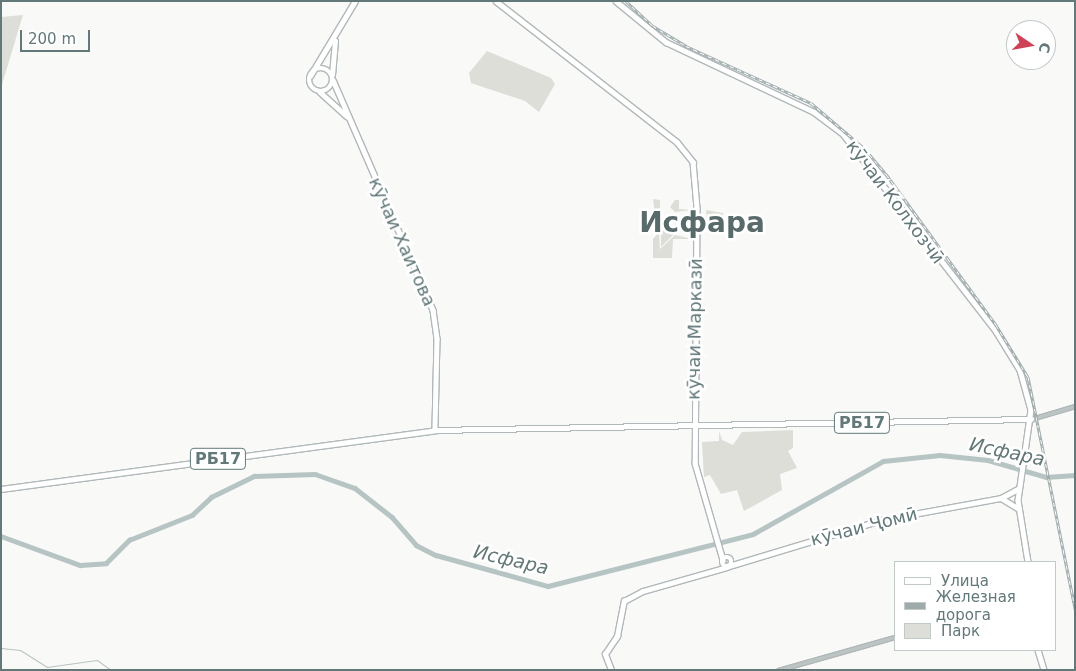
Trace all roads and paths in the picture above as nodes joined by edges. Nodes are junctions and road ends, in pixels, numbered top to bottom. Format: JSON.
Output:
{"nodes":[{"id":1,"x":355,"y":1,"type":"edge"},
{"id":2,"x":496,"y":1,"type":"edge"},
{"id":3,"x":616,"y":1,"type":"edge"},
{"id":4,"x":335,"y":40,"type":"junction"},
{"id":5,"x":310,"y":76,"type":"junction"},
{"id":6,"x":332,"y":77,"type":"junction"},
{"id":7,"x":320,"y":92,"type":"junction"},
{"id":8,"x":348,"y":117,"type":"junction"},
{"id":9,"x":1075,"y":406,"type":"edge"},
{"id":10,"x":1031,"y":419,"type":"junction"},
{"id":11,"x":694,"y":426,"type":"junction"},
{"id":12,"x":435,"y":430,"type":"junction"},
{"id":13,"x":1018,"y":489,"type":"junction"},
{"id":14,"x":1,"y":490,"type":"edge"},
{"id":15,"x":1011,"y":495,"type":"junction"},
{"id":16,"x":1001,"y":498,"type":"junction"},
{"id":17,"x":1018,"y":500,"type":"junction"},
{"id":18,"x":1011,"y":502,"type":"junction"},
{"id":19,"x":1019,"y":509,"type":"junction"},
{"id":20,"x":723,"y":548,"type":"junction"},
{"id":21,"x":730,"y":559,"type":"junction"},
{"id":22,"x":741,"y":560,"type":"junction"},
{"id":23,"x":723,"y":561,"type":"junction"},
{"id":24,"x":1028,"y":561,"type":"edge"},
{"id":25,"x":728,"y":566,"type":"junction"},
{"id":26,"x":714,"y":570,"type":"junction"},
{"id":27,"x":894,"y":636,"type":"edge"},
{"id":28,"x":1038,"y":651,"type":"edge"},
{"id":29,"x":611,"y":670,"type":"edge"},
{"id":30,"x":778,"y":670,"type":"edge"},
{"id":31,"x":1044,"y":670,"type":"edge"}],
"edges":[{"from":1,"to":4,"type":"main road"},
{"from":2,"to":11,"type":"main road","name":"кӯчаи Марказӣ"},
{"from":3,"to":10,"type":"main road","name":"кӯчаи Колхозчӣ"},
{"from":4,"to":5,"type":"main road"},
{"from":4,"to":6,"type":"main road"},
{"from":5,"to":6,"type":"main road"},
{"from":5,"to":7,"type":"main road"},
{"from":6,"to":7,"type":"main road"},
{"from":6,"to":8,"type":"main road","name":"кӯчаи Хаитова"},
{"from":7,"to":8,"type":"main road"},
{"from":8,"to":12,"type":"main road","name":"кӯчаи Хаитова"},
{"from":9,"to":10,"type":"street"},
{"from":10,"to":11,"type":"main road","number":"РБ17"},
{"from":10,"to":13,"type":"main road"},
{"from":11,"to":12,"type":"main road","number":"РБ17"},
{"from":11,"to":20,"type":"main road","name":"кӯчаи Марказӣ"},
{"from":12,"to":14,"type":"main road","number":"РБ17"},
{"from":13,"to":15,"type":"main road"},
{"from":13,"to":17,"type":"main road"},
{"from":15,"to":16,"type":"main road","name":"кӯчаи Ҷомӣ"},
{"from":15,"to":17,"type":"main road"},
{"from":15,"to":18,"type":"main road"},
{"from":16,"to":18,"type":"main road"},
{"from":16,"to":22,"type":"main road","name":"кӯчаи Ҷомӣ"},
{"from":17,"to":18,"type":"main road"},
{"from":17,"to":19,"type":"main road"},
{"from":18,"to":19,"type":"main road"},
{"from":19,"to":24,"type":"main road"},
{"from":20,"to":21,"type":"main road"},
{"from":20,"to":23,"type":"main road"},
{"from":21,"to":22,"type":"main road"},
{"from":21,"to":23,"type":"main road"},
{"from":21,"to":25,"type":"main road"},
{"from":22,"to":25,"type":"main road","name":"кӯчаи Ҷомӣ"},
{"from":23,"to":25,"type":"main road"},
{"from":23,"to":26,"type":"main road"},
{"from":25,"to":26,"type":"main road","name":"кӯчаи Ҷомӣ"},
{"from":26,"to":29,"type":"main road","name":"кӯчаи Ҷомӣ"},
{"from":27,"to":30,"type":"street"},
{"from":28,"to":31,"type":"main road"}]}
